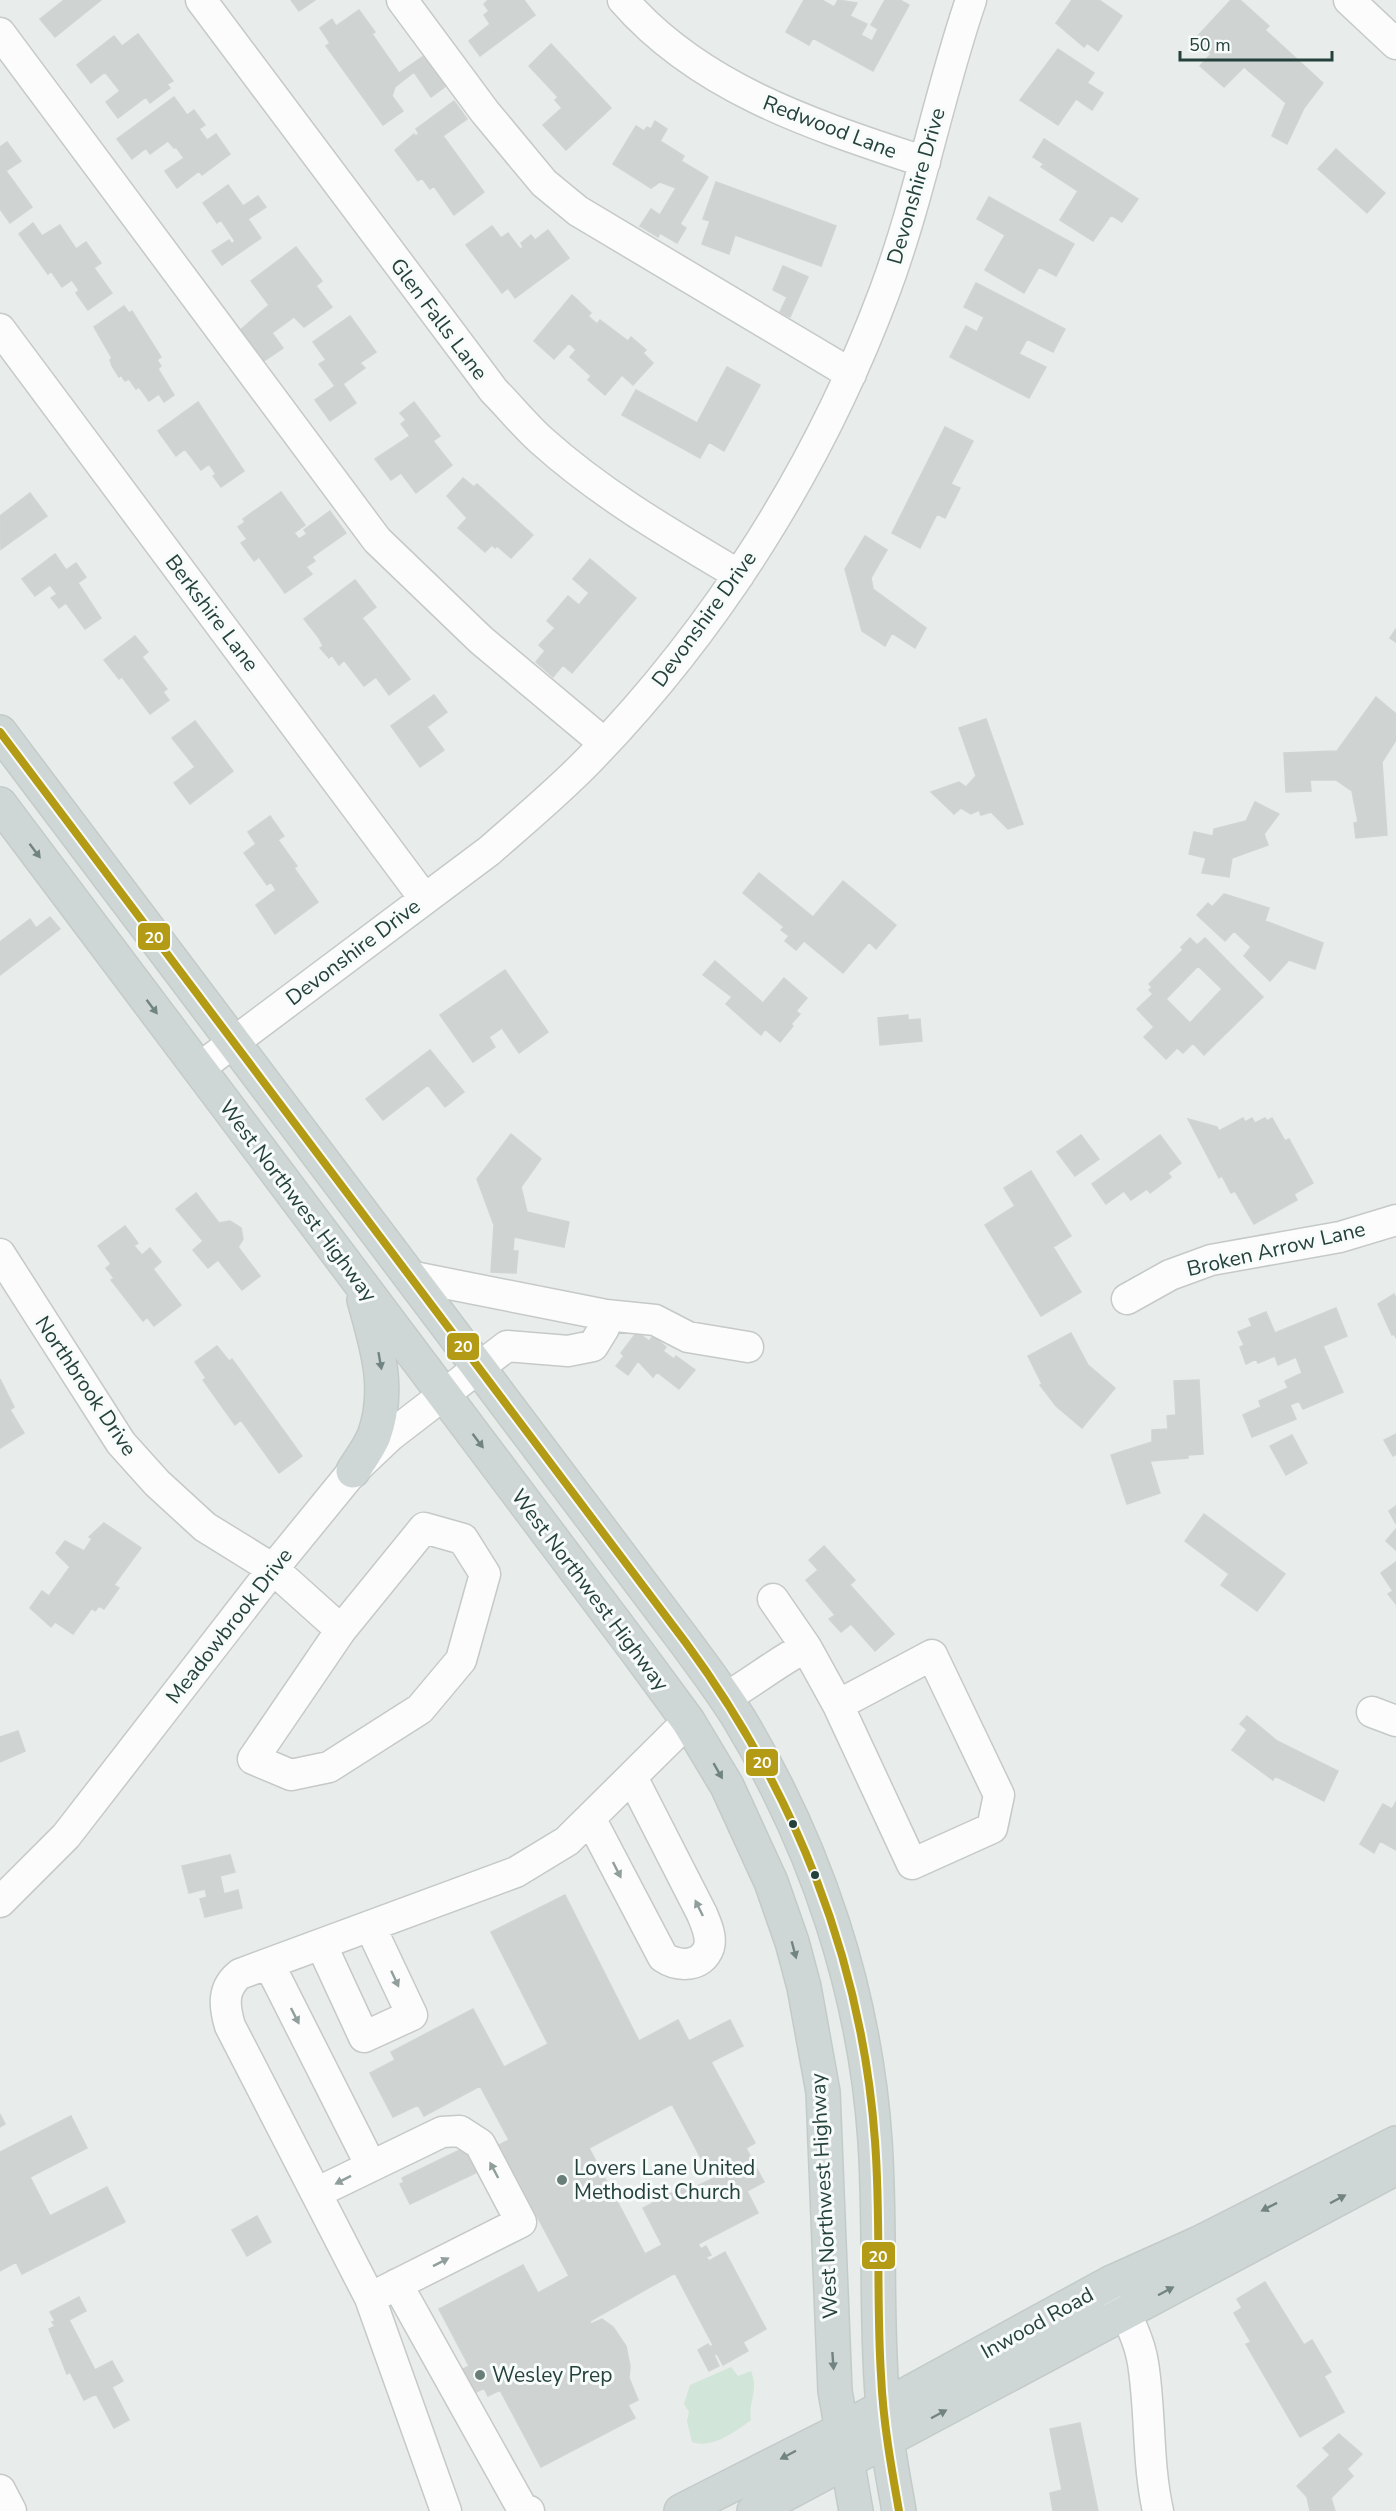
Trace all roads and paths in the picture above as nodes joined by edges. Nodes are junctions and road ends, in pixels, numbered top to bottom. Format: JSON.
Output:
{"nodes":[{"id":1,"x":201,"y":0,"type":"edge"},
{"id":2,"x":402,"y":0,"type":"edge"},
{"id":3,"x":623,"y":0,"type":"edge"},
{"id":4,"x":971,"y":0,"type":"edge"},
{"id":5,"x":1349,"y":0,"type":"edge"},
{"id":6,"x":0,"y":33,"type":"edge"},
{"id":7,"x":1396,"y":44,"type":"edge"},
{"id":8,"x":925,"y":162,"type":"junction"},
{"id":9,"x":0,"y":328,"type":"edge"},
{"id":10,"x":852,"y":374,"type":"junction"},
{"id":11,"x":739,"y":574,"type":"junction"},
{"id":12,"x":0,"y":732,"type":"edge"},
{"id":13,"x":604,"y":743,"type":"junction"},
{"id":14,"x":0,"y":804,"type":"edge"},
{"id":15,"x":424,"y":898,"type":"junction"},
{"id":16,"x":234,"y":1041,"type":"junction"},
{"id":17,"x":198,"y":1069,"type":"junction"},
{"id":18,"x":1396,"y":1220,"type":"edge"},
{"id":19,"x":0,"y":1254,"type":"edge"},
{"id":20,"x":409,"y":1276,"type":"junction"},
{"id":21,"x":360,"y":1284,"type":"junction"},
{"id":22,"x":1127,"y":1299,"type":"dead end"},
{"id":23,"x":606,"y":1315,"type":"junction"},
{"id":24,"x":748,"y":1347,"type":"dead end"},
{"id":25,"x":478,"y":1369,"type":"junction"},
{"id":26,"x":443,"y":1394,"type":"junction"},
{"id":27,"x":353,"y":1471,"type":"junction"},
{"id":28,"x":273,"y":1569,"type":"junction"},
{"id":29,"x":773,"y":1599,"type":"dead end"},
{"id":30,"x":341,"y":1630,"type":"junction"},
{"id":31,"x":806,"y":1647,"type":"junction"},
{"id":32,"x":725,"y":1698,"type":"junction"},
{"id":33,"x":838,"y":1705,"type":"junction"},
{"id":34,"x":688,"y":1721,"type":"junction"},
{"id":35,"x":632,"y":1777,"type":"junction"},
{"id":36,"x":590,"y":1818,"type":"junction"},
{"id":37,"x":0,"y":1902,"type":"edge"},
{"id":38,"x":370,"y":1926,"type":"junction"},
{"id":39,"x":321,"y":1944,"type":"junction"},
{"id":40,"x":269,"y":1964,"type":"junction"},
{"id":41,"x":1396,"y":2143,"type":"edge"},
{"id":42,"x":371,"y":2166,"type":"junction"},
{"id":43,"x":1396,"y":2168,"type":"edge"},
{"id":44,"x":316,"y":2193,"type":"junction"},
{"id":45,"x":1110,"y":2283,"type":"junction"},
{"id":46,"x":397,"y":2284,"type":"junction"},
{"id":47,"x":370,"y":2298,"type":"junction"},
{"id":48,"x":1125,"y":2313,"type":"junction"},
{"id":49,"x":883,"y":2407,"type":"junction"},
{"id":50,"x":840,"y":2430,"type":"junction"},
{"id":51,"x":887,"y":2441,"type":"junction"},
{"id":52,"x":847,"y":2462,"type":"junction"},
{"id":53,"x":0,"y":2490,"type":"edge"},
{"id":54,"x":11,"y":2511,"type":"edge"},
{"id":55,"x":446,"y":2511,"type":"edge"},
{"id":56,"x":529,"y":2511,"type":"edge"},
{"id":57,"x":681,"y":2511,"type":"edge"},
{"id":58,"x":754,"y":2511,"type":"edge"},
{"id":59,"x":855,"y":2511,"type":"edge"},
{"id":60,"x":899,"y":2511,"type":"edge"},
{"id":61,"x":1158,"y":2511,"type":"edge"}],
"edges":[{"from":1,"to":11,"type":"street","name":"Glen Falls Lane"},
{"from":2,"to":10,"type":"street"},
{"from":3,"to":8,"type":"street","name":"Redwood Lane"},
{"from":4,"to":8,"type":"street","name":"Devonshire Drive"},
{"from":5,"to":7,"type":"street"},
{"from":6,"to":13,"type":"street"},
{"from":8,"to":10,"type":"street","name":"Devonshire Drive"},
{"from":9,"to":15,"type":"street","name":"Berkshire Lane"},
{"from":10,"to":11,"type":"street","name":"Devonshire Drive"},
{"from":11,"to":13,"type":"street","name":"Devonshire Drive"},
{"from":12,"to":16,"type":"main road","name":"West Northwest Highway"},
{"from":13,"to":15,"type":"street","name":"Devonshire Drive"},
{"from":14,"to":17,"type":"main road","name":"West Northwest Highway","one_way":true},
{"from":15,"to":16,"type":"street","name":"Devonshire Drive"},
{"from":16,"to":17,"type":"street","name":"Devonshire Drive"},
{"from":16,"to":20,"type":"main road","name":"West Northwest Highway"},
{"from":17,"to":21,"type":"main road","name":"West Northwest Highway"},
{"from":18,"to":22,"type":"street","name":"Broken Arrow Lane"},
{"from":19,"to":28,"type":"street","name":"Northbrook Drive"},
{"from":20,"to":23,"type":"street"},
{"from":20,"to":25,"type":"main road","name":"West Northwest Highway"},
{"from":21,"to":26,"type":"main road","name":"West Northwest Highway"},
{"from":21,"to":27,"type":"main road","one_way":true},
{"from":23,"to":24,"type":"street"},
{"from":23,"to":25,"type":"street","name":"Meadowbrook Drive"},
{"from":25,"to":26,"type":"street","name":"Meadowbrook Drive"},
{"from":25,"to":32,"type":"main road","name":"West Northwest Highway"},
{"from":26,"to":27,"type":"street","name":"Meadowbrook Drive"},
{"from":26,"to":34,"type":"main road","name":"West Northwest Highway","one_way":true},
{"from":27,"to":28,"type":"street","name":"Meadowbrook Drive"},
{"from":28,"to":30,"type":"street","name":"Northbrook Drive"},
{"from":28,"to":37,"type":"street","name":"Meadowbrook Drive"},
{"from":29,"to":31,"type":"street"},
{"from":30,"to":30,"type":"street"},
{"from":31,"to":32,"type":"street"},
{"from":31,"to":33,"type":"street"},
{"from":32,"to":34,"type":"main road"},
{"from":32,"to":49,"type":"main road","name":"West Northwest Highway"},
{"from":33,"to":33,"type":"street"},
{"from":34,"to":35,"type":"street"},
{"from":34,"to":50,"type":"main road","name":"West Northwest Highway","one_way":true},
{"from":35,"to":36,"type":"street"},
{"from":36,"to":35,"type":"street","one_way":true},
{"from":36,"to":38,"type":"street"},
{"from":38,"to":39,"type":"street"},
{"from":38,"to":39,"type":"street","one_way":true},
{"from":39,"to":40,"type":"street"},
{"from":40,"to":42,"type":"street","one_way":true},
{"from":40,"to":44,"type":"street"},
{"from":41,"to":45,"type":"main road","name":"Inwood Road","one_way":true},
{"from":42,"to":44,"type":"street","one_way":true},
{"from":46,"to":42,"type":"street","one_way":true},
{"from":48,"to":43,"type":"main road","name":"Inwood Road","one_way":true},
{"from":44,"to":47,"type":"street"},
{"from":45,"to":48,"type":"street"},
{"from":45,"to":49,"type":"main road","name":"Inwood Road"},
{"from":46,"to":47,"type":"street"},
{"from":46,"to":56,"type":"street"},
{"from":47,"to":55,"type":"street"},
{"from":51,"to":48,"type":"main road","name":"Inwood Road","one_way":true},
{"from":48,"to":61,"type":"street"},
{"from":49,"to":50,"type":"main road","name":"Inwood Road"},
{"from":49,"to":51,"type":"main road","name":"West Northwest Highway"},
{"from":50,"to":52,"type":"main road","name":"West Northwest Highway"},
{"from":50,"to":57,"type":"main road","name":"Inwood Road","one_way":true},
{"from":51,"to":52,"type":"main road","name":"Inwood Road"},
{"from":51,"to":60,"type":"main road","name":"West Northwest Highway"},
{"from":52,"to":58,"type":"main road","name":"Inwood Road"},
{"from":52,"to":59,"type":"main road","name":"West Northwest Highway"},
{"from":53,"to":54,"type":"street"}]}
